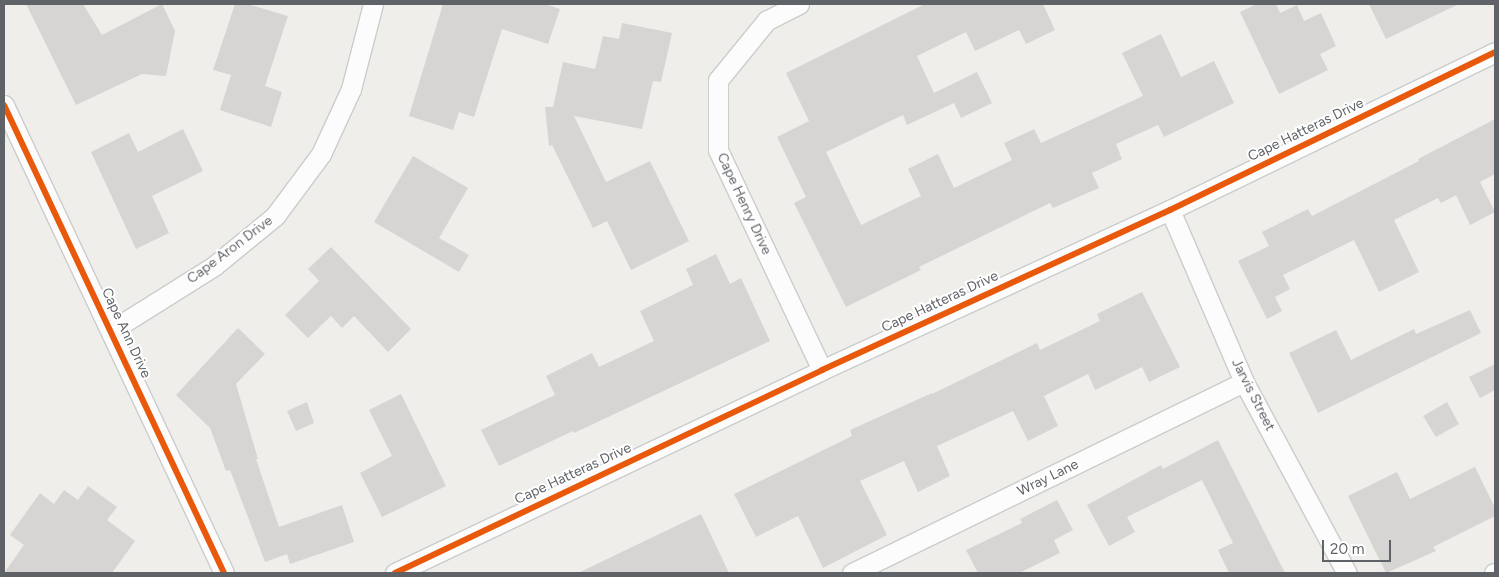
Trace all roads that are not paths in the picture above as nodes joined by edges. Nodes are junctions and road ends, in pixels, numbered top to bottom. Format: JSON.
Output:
{"nodes":[{"id":1,"x":373,"y":4,"type":"edge"},
{"id":2,"x":799,"y":4,"type":"edge"},
{"id":3,"x":1495,"y":52,"type":"edge"},
{"id":4,"x":4,"y":105,"type":"edge"},
{"id":5,"x":1170,"y":210,"type":"junction"},
{"id":6,"x":112,"y":330,"type":"junction"},
{"id":7,"x":822,"y":370,"type":"junction"},
{"id":8,"x":1244,"y":382,"type":"junction"},
{"id":9,"x":224,"y":573,"type":"edge"},
{"id":10,"x":395,"y":573,"type":"edge"},
{"id":11,"x":852,"y":573,"type":"edge"},
{"id":12,"x":1347,"y":573,"type":"edge"}],
"edges":[{"from":1,"to":6,"type":"street","name":"Cape Aron Drive"},
{"from":2,"to":7,"type":"street","name":"Cape Henry Drive"},
{"from":3,"to":5,"type":"street","name":"Cape Hatteras Drive"},
{"from":4,"to":6,"type":"street","name":"Cape Ann Drive"},
{"from":5,"to":7,"type":"street","name":"Cape Hatteras Drive"},
{"from":5,"to":8,"type":"street","name":"Jarvis Street"},
{"from":6,"to":9,"type":"street","name":"Cape Ann Drive"},
{"from":7,"to":10,"type":"street","name":"Cape Hatteras Drive"},
{"from":8,"to":11,"type":"street","name":"Wray Lane"},
{"from":8,"to":12,"type":"street","name":"Jarvis Street"}]}
